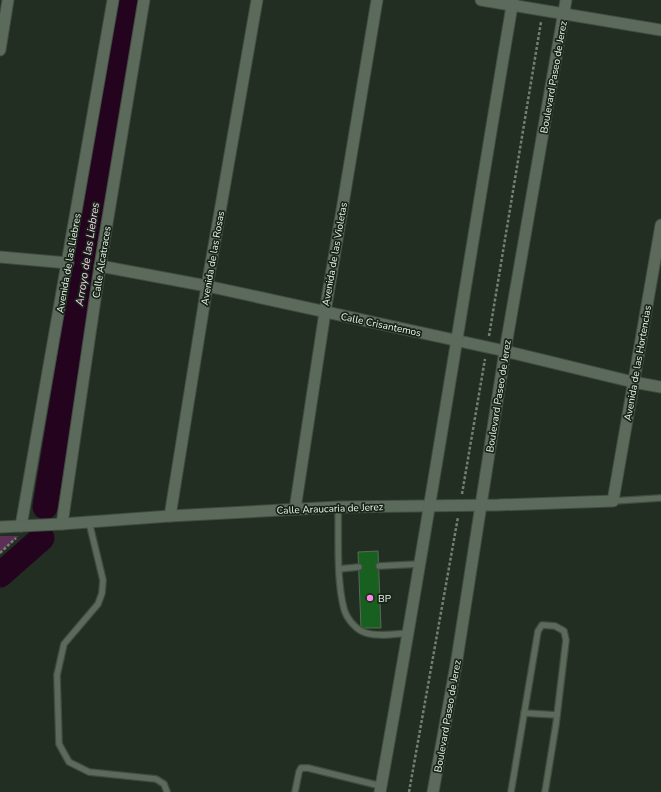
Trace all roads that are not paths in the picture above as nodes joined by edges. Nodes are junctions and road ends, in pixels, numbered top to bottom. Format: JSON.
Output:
{"nodes":[{"id":1,"x":8,"y":0,"type":"edge"},
{"id":2,"x":113,"y":0,"type":"edge"},
{"id":3,"x":144,"y":0,"type":"edge"},
{"id":4,"x":257,"y":0,"type":"edge"},
{"id":5,"x":377,"y":0,"type":"edge"},
{"id":6,"x":481,"y":0,"type":"edge"},
{"id":7,"x":566,"y":0,"type":"edge"},
{"id":8,"x":512,"y":3,"type":"edge"},
{"id":9,"x":564,"y":14,"type":"junction"},
{"id":10,"x":661,"y":30,"type":"edge"},
{"id":11,"x":0,"y":50,"type":"edge"},
{"id":12,"x":661,"y":225,"type":"edge"},
{"id":13,"x":0,"y":257,"type":"edge"},
{"id":14,"x":68,"y":263,"type":"junction"},
{"id":15,"x":100,"y":266,"type":"junction"},
{"id":16,"x":207,"y":286,"type":"junction"},
{"id":17,"x":325,"y":312,"type":"junction"},
{"id":18,"x":456,"y":340,"type":"junction"},
{"id":19,"x":505,"y":351,"type":"junction"},
{"id":20,"x":633,"y":382,"type":"junction"},
{"id":21,"x":661,"y":387,"type":"edge"},
{"id":22,"x":661,"y":498,"type":"edge"},
{"id":23,"x":613,"y":501,"type":"junction"},
{"id":24,"x":480,"y":505,"type":"junction"},
{"id":25,"x":430,"y":506,"type":"junction"},
{"id":26,"x":338,"y":508,"type":"junction"},
{"id":27,"x":295,"y":509,"type":"junction"},
{"id":28,"x":170,"y":516,"type":"junction"},
{"id":29,"x":89,"y":522,"type":"junction"},
{"id":30,"x":59,"y":525,"type":"junction"},
{"id":31,"x":0,"y":527,"type":"edge"},
{"id":32,"x":22,"y":529,"type":"junction"},
{"id":33,"x":420,"y":564,"type":"junction"},
{"id":34,"x":379,"y":566,"type":"dead end"},
{"id":35,"x":359,"y":567,"type":"dead end"},
{"id":36,"x":339,"y":569,"type":"junction"},
{"id":37,"x":409,"y":633,"type":"junction"},
{"id":38,"x":524,"y":713,"type":"junction"},
{"id":39,"x":557,"y":715,"type":"junction"},
{"id":40,"x":380,"y":789,"type":"edge"},
{"id":41,"x":167,"y":792,"type":"edge"},
{"id":42,"x":296,"y":792,"type":"edge"},
{"id":43,"x":433,"y":792,"type":"edge"},
{"id":44,"x":511,"y":792,"type":"edge"},
{"id":45,"x":545,"y":792,"type":"edge"}],
"edges":[{"from":1,"to":11,"type":"street"},
{"from":2,"to":14,"type":"street","name":"Avenida de las Liebres"},
{"from":3,"to":15,"type":"street","name":"Calle Alcatraces"},
{"from":4,"to":16,"type":"street","name":"Avenida de las Rosas"},
{"from":5,"to":17,"type":"street","name":"Avenida de las Violetas"},
{"from":6,"to":8,"type":"street"},
{"from":7,"to":9,"type":"street","name":"Boulevard Paseo de Jerez"},
{"from":8,"to":9,"type":"street"},
{"from":8,"to":18,"type":"street"},
{"from":9,"to":10,"type":"street"},
{"from":9,"to":19,"type":"street","name":"Boulevard Paseo de Jerez"},
{"from":12,"to":20,"type":"street","name":"Avenida de las Hortencias"},
{"from":13,"to":14,"type":"street"},
{"from":14,"to":32,"type":"street","name":"Avenida de las Liebres"},
{"from":15,"to":16,"type":"street","name":"Calle Crisantemos"},
{"from":15,"to":30,"type":"street","name":"Calle Alcatraces"},
{"from":16,"to":17,"type":"street","name":"Calle Crisantemos"},
{"from":16,"to":28,"type":"street","name":"Avenida de las Rosas"},
{"from":17,"to":18,"type":"street","name":"Calle Crisantemos"},
{"from":17,"to":27,"type":"street","name":"Avenida de las Violetas"},
{"from":18,"to":19,"type":"street","name":"Calle Crisantemos"},
{"from":18,"to":25,"type":"street"},
{"from":19,"to":20,"type":"street","name":"Calle Crisantemos"},
{"from":19,"to":24,"type":"street","name":"Boulevard Paseo de Jerez"},
{"from":20,"to":21,"type":"street","name":"Calle Crisantemos"},
{"from":20,"to":23,"type":"street","name":"Avenida de las Hortencias"},
{"from":22,"to":23,"type":"lane","name":"Calle Araucaria de Jerez"},
{"from":23,"to":24,"type":"street","name":"Calle Araucaria de Jerez"},
{"from":24,"to":25,"type":"street","name":"Calle Araucaria de Jerez"},
{"from":24,"to":43,"type":"street","name":"Boulevard Paseo de Jerez"},
{"from":25,"to":26,"type":"street","name":"Calle Araucaria de Jerez"},
{"from":25,"to":33,"type":"street"},
{"from":26,"to":27,"type":"street","name":"Calle Araucaria de Jerez"},
{"from":26,"to":36,"type":"lane"},
{"from":27,"to":28,"type":"street","name":"Calle Araucaria de Jerez"},
{"from":28,"to":29,"type":"street","name":"Calle Araucaria de Jerez"},
{"from":29,"to":30,"type":"street","name":"Calle Araucaria de Jerez"},
{"from":29,"to":41,"type":"lane"},
{"from":30,"to":32,"type":"street","name":"Calle Araucaria de Jerez"},
{"from":31,"to":32,"type":"street","name":"Calle Araucaria de Jerez"},
{"from":33,"to":34,"type":"lane"},
{"from":33,"to":37,"type":"street"},
{"from":35,"to":36,"type":"lane"},
{"from":36,"to":37,"type":"lane"},
{"from":37,"to":40,"type":"street"},
{"from":38,"to":39,"type":"lane"},
{"from":38,"to":39,"type":"lane"},
{"from":38,"to":44,"type":"lane"},
{"from":39,"to":45,"type":"lane"},
{"from":40,"to":42,"type":"lane"}]}
